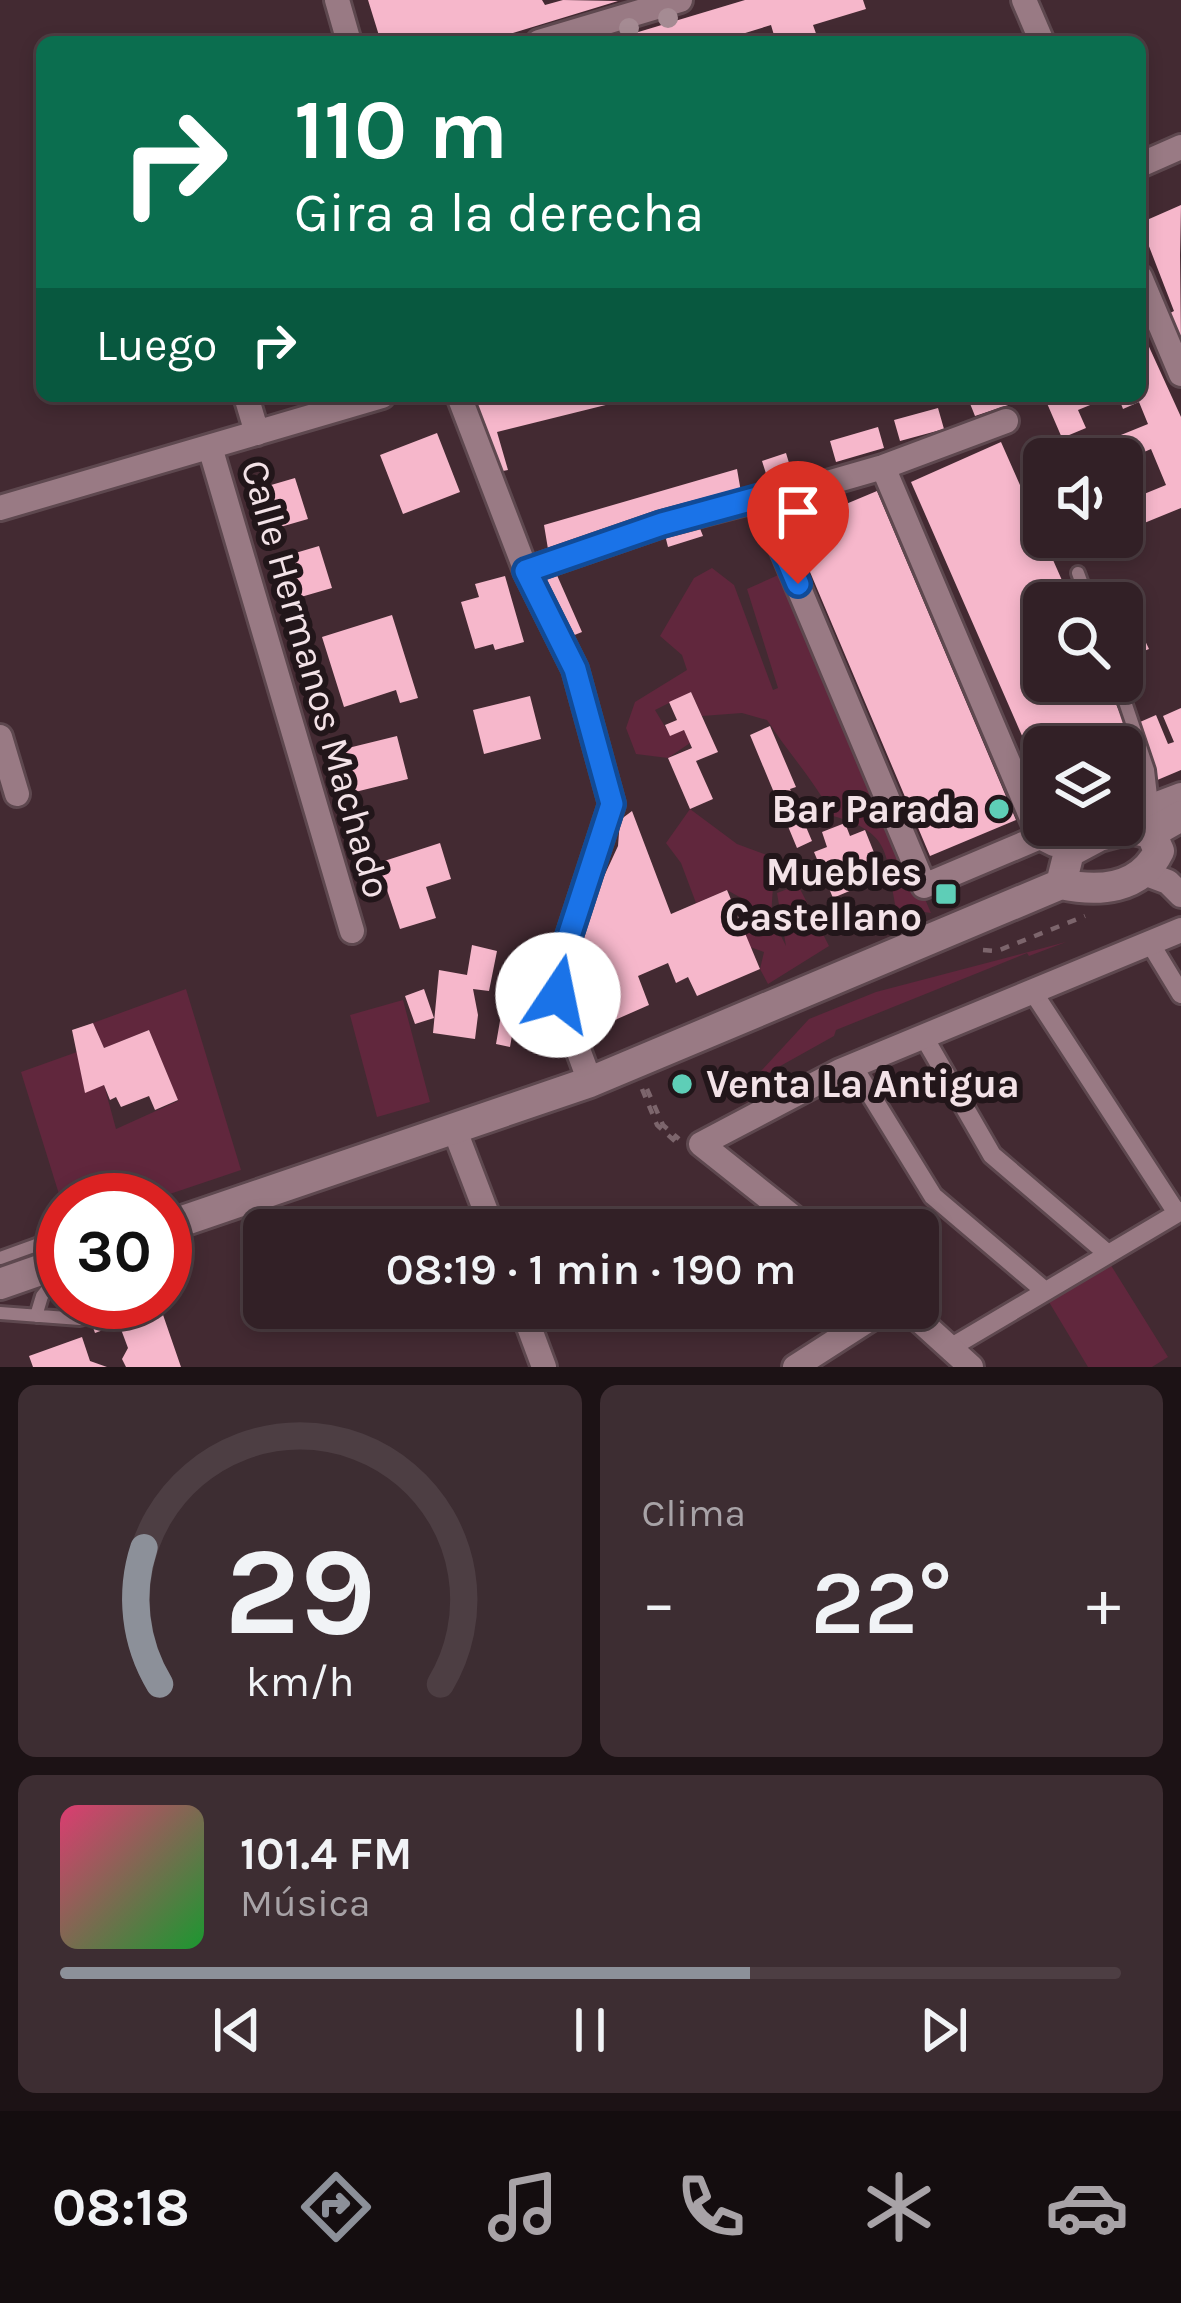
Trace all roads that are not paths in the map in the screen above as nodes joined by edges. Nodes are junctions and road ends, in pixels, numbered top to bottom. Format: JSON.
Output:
{"nodes":[{"id":1,"x":337,"y":0,"type":"edge"},
{"id":2,"x":680,"y":0,"type":"edge"},
{"id":3,"x":1024,"y":0,"type":"edge"},
{"id":4,"x":348,"y":36,"type":"edge"},
{"id":5,"x":559,"y":36,"type":"edge"},
{"id":6,"x":1039,"y":36,"type":"edge"},
{"id":7,"x":1181,"y":148,"type":"edge"},
{"id":8,"x":1146,"y":162,"type":"edge"},
{"id":9,"x":1146,"y":291,"type":"edge"},
{"id":10,"x":1181,"y":374,"type":"edge"},
{"id":11,"x":248,"y":402,"type":"edge"},
{"id":12,"x":362,"y":402,"type":"edge"},
{"id":13,"x":461,"y":402,"type":"edge"},
{"id":14,"x":1006,"y":421,"type":"dead end"},
{"id":15,"x":257,"y":433,"type":"junction"},
{"id":16,"x":210,"y":447,"type":"junction"},
{"id":17,"x":883,"y":467,"type":"junction"},
{"id":18,"x":761,"y":497,"type":"junction"},
{"id":19,"x":0,"y":508,"type":"edge"},
{"id":20,"x":526,"y":571,"type":"junction"},
{"id":21,"x":1078,"y":573,"type":"dead end"},
{"id":22,"x":1081,"y":582,"type":"edge"},
{"id":23,"x":1125,"y":702,"type":"edge"},
{"id":24,"x":0,"y":737,"type":"edge"},
{"id":25,"x":17,"y":794,"type":"dead end"},
{"id":26,"x":1181,"y":795,"type":"edge"},
{"id":27,"x":1023,"y":797,"type":"edge"},
{"id":28,"x":1157,"y":838,"type":"edge"},
{"id":29,"x":1023,"y":844,"type":"edge"},
{"id":30,"x":1057,"y":846,"type":"edge"},
{"id":31,"x":1069,"y":852,"type":"junction"},
{"id":32,"x":1181,"y":878,"type":"edge"},
{"id":33,"x":1061,"y":884,"type":"junction"},
{"id":34,"x":1181,"y":896,"type":"edge"},
{"id":35,"x":1181,"y":930,"type":"edge"},
{"id":36,"x":352,"y":931,"type":"dead end"},
{"id":37,"x":1150,"y":943,"type":"junction"},
{"id":38,"x":1033,"y":992,"type":"junction"},
{"id":39,"x":1181,"y":994,"type":"edge"},
{"id":40,"x":924,"y":1036,"type":"junction"},
{"id":41,"x":853,"y":1066,"type":"junction"},
{"id":42,"x":590,"y":1082,"type":"junction"},
{"id":43,"x":454,"y":1128,"type":"junction"},
{"id":44,"x":485,"y":1209,"type":"edge"},
{"id":45,"x":782,"y":1209,"type":"edge"},
{"id":46,"x":1179,"y":1212,"type":"edge"},
{"id":47,"x":192,"y":1218,"type":"edge"},
{"id":48,"x":36,"y":1245,"type":"edge"},
{"id":49,"x":1108,"y":1254,"type":"junction"},
{"id":50,"x":0,"y":1258,"type":"edge"},
{"id":51,"x":36,"y":1274,"type":"edge"},
{"id":52,"x":0,"y":1284,"type":"edge"},
{"id":53,"x":1045,"y":1292,"type":"junction"},
{"id":54,"x":0,"y":1295,"type":"edge"},
{"id":55,"x":0,"y":1312,"type":"edge"},
{"id":56,"x":19,"y":1314,"type":"junction"},
{"id":57,"x":36,"y":1316,"type":"edge"},
{"id":58,"x":530,"y":1329,"type":"edge"},
{"id":59,"x":854,"y":1329,"type":"edge"},
{"id":60,"x":929,"y":1329,"type":"edge"},
{"id":61,"x":950,"y":1348,"type":"junction"},
{"id":62,"x":544,"y":1367,"type":"edge"},
{"id":63,"x":795,"y":1367,"type":"edge"},
{"id":64,"x":971,"y":1367,"type":"edge"}],
"edges":[{"from":1,"to":4,"type":"street"},
{"from":2,"to":5,"type":"street"},
{"from":3,"to":6,"type":"street"},
{"from":7,"to":8,"type":"street"},
{"from":9,"to":10,"type":"street"},
{"from":11,"to":15,"type":"street"},
{"from":12,"to":15,"type":"street"},
{"from":13,"to":20,"type":"street"},
{"from":14,"to":17,"type":"street"},
{"from":15,"to":16,"type":"street"},
{"from":16,"to":19,"type":"street"},
{"from":16,"to":36,"type":"street","name":"Calle Hermanos Machado"},
{"from":17,"to":18,"type":"street"},
{"from":17,"to":27,"type":"street"},
{"from":18,"to":20,"type":"street"},
{"from":18,"to":29,"type":"street"},
{"from":20,"to":42,"type":"street"},
{"from":21,"to":22,"type":"lane"},
{"from":23,"to":28,"type":"lane"},
{"from":24,"to":25,"type":"street"},
{"from":26,"to":28,"type":"street"},
{"from":28,"to":31,"type":"main road"},
{"from":28,"to":32,"type":"street"},
{"from":28,"to":33,"type":"main road"},
{"from":28,"to":34,"type":"street"},
{"from":30,"to":31,"type":"street"},
{"from":31,"to":33,"type":"main road"},
{"from":33,"to":42,"type":"main road"},
{"from":35,"to":37,"type":"street"},
{"from":37,"to":38,"type":"street"},
{"from":37,"to":39,"type":"street"},
{"from":38,"to":40,"type":"street"},
{"from":38,"to":46,"type":"street"},
{"from":40,"to":41,"type":"street"},
{"from":40,"to":49,"type":"street"},
{"from":41,"to":45,"type":"street"},
{"from":41,"to":53,"type":"street"},
{"from":42,"to":43,"type":"main road"},
{"from":43,"to":44,"type":"street"},
{"from":43,"to":47,"type":"main road"},
{"from":46,"to":49,"type":"street"},
{"from":48,"to":50,"type":"lane"},
{"from":49,"to":53,"type":"street"},
{"from":51,"to":52,"type":"main road"},
{"from":53,"to":61,"type":"street"},
{"from":54,"to":56,"type":"lane"},
{"from":55,"to":56,"type":"lane"},
{"from":56,"to":57,"type":"lane"},
{"from":58,"to":62,"type":"street"},
{"from":59,"to":63,"type":"street"},
{"from":60,"to":61,"type":"street"},
{"from":61,"to":64,"type":"street"}]}
